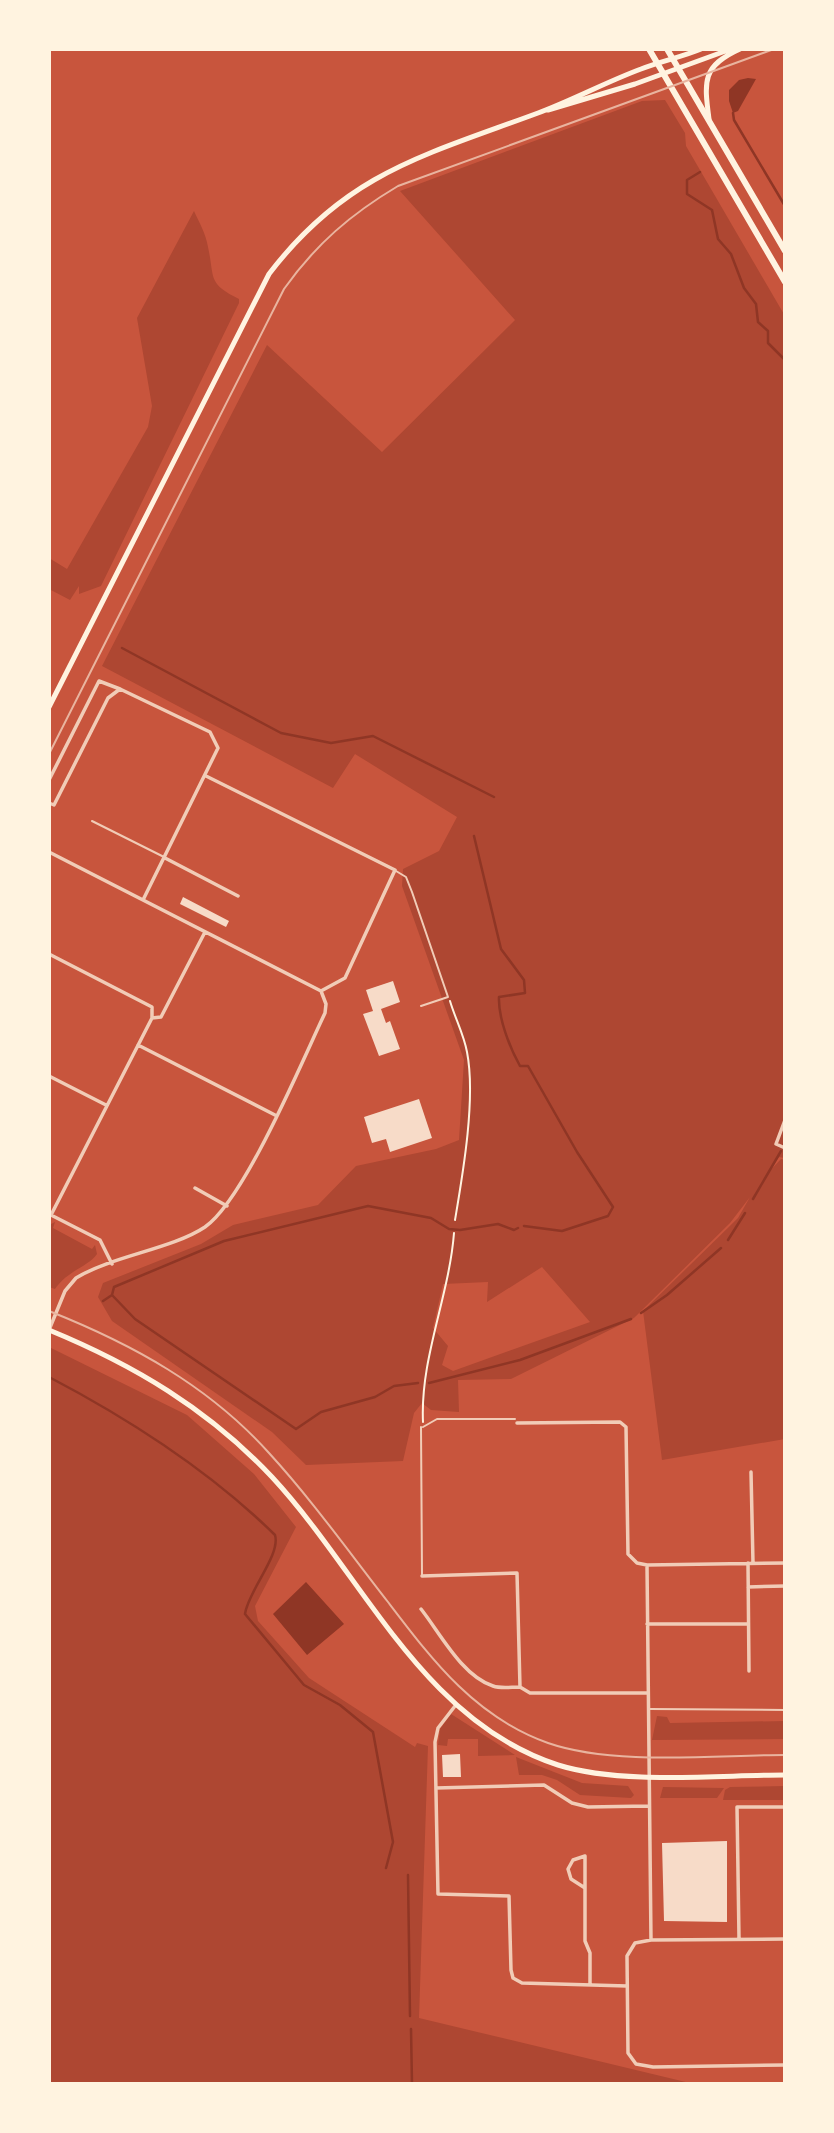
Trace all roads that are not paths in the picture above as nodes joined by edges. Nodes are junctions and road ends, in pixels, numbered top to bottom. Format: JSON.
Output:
{"nodes":[{"id":1,"x":649,"y":49,"type":"edge"},
{"id":2,"x":667,"y":49,"type":"edge"},
{"id":3,"x":701,"y":49,"type":"edge"},
{"id":4,"x":732,"y":49,"type":"edge"},
{"id":5,"x":740,"y":49,"type":"edge"},
{"id":6,"x":673,"y":59,"type":"junction"},
{"id":7,"x":657,"y":64,"type":"junction"},
{"id":8,"x":679,"y":69,"type":"junction"},
{"id":9,"x":664,"y":74,"type":"junction"},
{"id":10,"x":541,"y":111,"type":"junction"},
{"id":11,"x":709,"y":122,"type":"junction"},
{"id":12,"x":785,"y":251,"type":"edge"},
{"id":13,"x":785,"y":282,"type":"edge"},
{"id":14,"x":120,"y":689,"type":"junction"},
{"id":15,"x":49,"y":707,"type":"edge"},
{"id":16,"x":206,"y":776,"type":"junction"},
{"id":17,"x":49,"y":780,"type":"edge"},
{"id":18,"x":49,"y":803,"type":"edge"},
{"id":19,"x":92,"y":821,"type":"dead end"},
{"id":20,"x":49,"y":852,"type":"edge"},
{"id":21,"x":165,"y":858,"type":"junction"},
{"id":22,"x":395,"y":870,"type":"junction"},
{"id":23,"x":238,"y":896,"type":"dead end"},
{"id":24,"x":143,"y":900,"type":"junction"},
{"id":25,"x":205,"y":932,"type":"junction"},
{"id":26,"x":49,"y":954,"type":"edge"},
{"id":27,"x":321,"y":991,"type":"junction"},
{"id":28,"x":421,"y":1006,"type":"dead end"},
{"id":29,"x":152,"y":1018,"type":"junction"},
{"id":30,"x":138,"y":1045,"type":"junction"},
{"id":31,"x":49,"y":1076,"type":"edge"},
{"id":32,"x":106,"y":1105,"type":"junction"},
{"id":33,"x":275,"y":1115,"type":"junction"},
{"id":34,"x":785,"y":1120,"type":"edge"},
{"id":35,"x":785,"y":1148,"type":"edge"},
{"id":36,"x":195,"y":1188,"type":"dead end"},
{"id":37,"x":227,"y":1206,"type":"junction"},
{"id":38,"x":50,"y":1214,"type":"edge"},
{"id":39,"x":112,"y":1264,"type":"junction"},
{"id":40,"x":49,"y":1330,"type":"edge"},
{"id":41,"x":516,"y":1421,"type":"joint"},
{"id":42,"x":751,"y":1472,"type":"dead end"},
{"id":43,"x":750,"y":1563,"type":"junction"},
{"id":44,"x":785,"y":1563,"type":"edge"},
{"id":45,"x":647,"y":1565,"type":"junction"},
{"id":46,"x":422,"y":1576,"type":"joint"},
{"id":47,"x":748,"y":1587,"type":"junction"},
{"id":48,"x":785,"y":1587,"type":"edge"},
{"id":49,"x":421,"y":1609,"type":"dead end"},
{"id":50,"x":647,"y":1624,"type":"junction"},
{"id":51,"x":748,"y":1624,"type":"junction"},
{"id":52,"x":749,"y":1671,"type":"dead end"},
{"id":53,"x":520,"y":1687,"type":"junction"},
{"id":54,"x":647,"y":1693,"type":"junction"},
{"id":55,"x":455,"y":1706,"type":"junction"},
{"id":56,"x":647,"y":1709,"type":"junction"},
{"id":57,"x":785,"y":1710,"type":"edge"},
{"id":58,"x":648,"y":1775,"type":"junction"},
{"id":59,"x":785,"y":1775,"type":"edge"},
{"id":60,"x":436,"y":1788,"type":"junction"},
{"id":61,"x":648,"y":1806,"type":"junction"},
{"id":62,"x":785,"y":1807,"type":"edge"},
{"id":63,"x":585,"y":1888,"type":"junction"},
{"id":64,"x":739,"y":1938,"type":"junction"},
{"id":65,"x":785,"y":1938,"type":"edge"},
{"id":66,"x":651,"y":1940,"type":"junction"},
{"id":67,"x":590,"y":1985,"type":"junction"},
{"id":68,"x":627,"y":1986,"type":"junction"},
{"id":69,"x":785,"y":2065,"type":"edge"}],
"edges":[{"from":1,"to":7,"type":"main road"},
{"from":2,"to":6,"type":"main road"},
{"from":3,"to":6,"type":"main road"},
{"from":4,"to":8,"type":"main road"},
{"from":5,"to":11,"type":"main road"},
{"from":6,"to":7,"type":"main road"},
{"from":6,"to":8,"type":"main road"},
{"from":7,"to":9,"type":"main road"},
{"from":7,"to":10,"type":"main road"},
{"from":8,"to":9,"type":"main road"},
{"from":8,"to":11,"type":"main road"},
{"from":9,"to":10,"type":"main road"},
{"from":9,"to":13,"type":"main road"},
{"from":10,"to":15,"type":"main road"},
{"from":11,"to":12,"type":"main road"},
{"from":14,"to":16,"type":"street"},
{"from":14,"to":17,"type":"street"},
{"from":14,"to":18,"type":"street"},
{"from":16,"to":21,"type":"street"},
{"from":16,"to":22,"type":"street"},
{"from":19,"to":21,"type":"lane"},
{"from":20,"to":24,"type":"street"},
{"from":21,"to":23,"type":"street"},
{"from":21,"to":24,"type":"street"},
{"from":22,"to":27,"type":"street"},
{"from":22,"to":28,"type":"lane"},
{"from":24,"to":25,"type":"street"},
{"from":25,"to":27,"type":"street"},
{"from":25,"to":29,"type":"street"},
{"from":26,"to":29,"type":"street"},
{"from":27,"to":33,"type":"street"},
{"from":29,"to":30,"type":"street"},
{"from":30,"to":32,"type":"street"},
{"from":30,"to":33,"type":"street"},
{"from":31,"to":32,"type":"street"},
{"from":32,"to":38,"type":"street"},
{"from":33,"to":37,"type":"street"},
{"from":34,"to":35,"type":"street"},
{"from":36,"to":37,"type":"street"},
{"from":37,"to":39,"type":"street"},
{"from":38,"to":39,"type":"street"},
{"from":39,"to":40,"type":"street"},
{"from":40,"to":55,"type":"main road"},
{"from":41,"to":45,"type":"street"},
{"from":41,"to":46,"type":"lane"},
{"from":42,"to":43,"type":"street"},
{"from":43,"to":44,"type":"street"},
{"from":43,"to":45,"type":"street"},
{"from":43,"to":47,"type":"street"},
{"from":45,"to":50,"type":"street"},
{"from":46,"to":53,"type":"street"},
{"from":47,"to":48,"type":"street"},
{"from":47,"to":51,"type":"street"},
{"from":49,"to":53,"type":"street"},
{"from":50,"to":51,"type":"street"},
{"from":50,"to":54,"type":"street"},
{"from":51,"to":52,"type":"street"},
{"from":53,"to":54,"type":"street"},
{"from":54,"to":56,"type":"street"},
{"from":55,"to":58,"type":"main road"},
{"from":55,"to":60,"type":"street"},
{"from":56,"to":57,"type":"lane"},
{"from":56,"to":58,"type":"street"},
{"from":58,"to":59,"type":"main road"},
{"from":58,"to":61,"type":"street"},
{"from":60,"to":61,"type":"street"},
{"from":60,"to":67,"type":"street"},
{"from":61,"to":66,"type":"street"},
{"from":62,"to":64,"type":"street"},
{"from":63,"to":63,"type":"street"},
{"from":63,"to":67,"type":"street"},
{"from":64,"to":65,"type":"street"},
{"from":64,"to":66,"type":"street"},
{"from":66,"to":68,"type":"street"},
{"from":67,"to":68,"type":"street"},
{"from":68,"to":69,"type":"street"}]}
